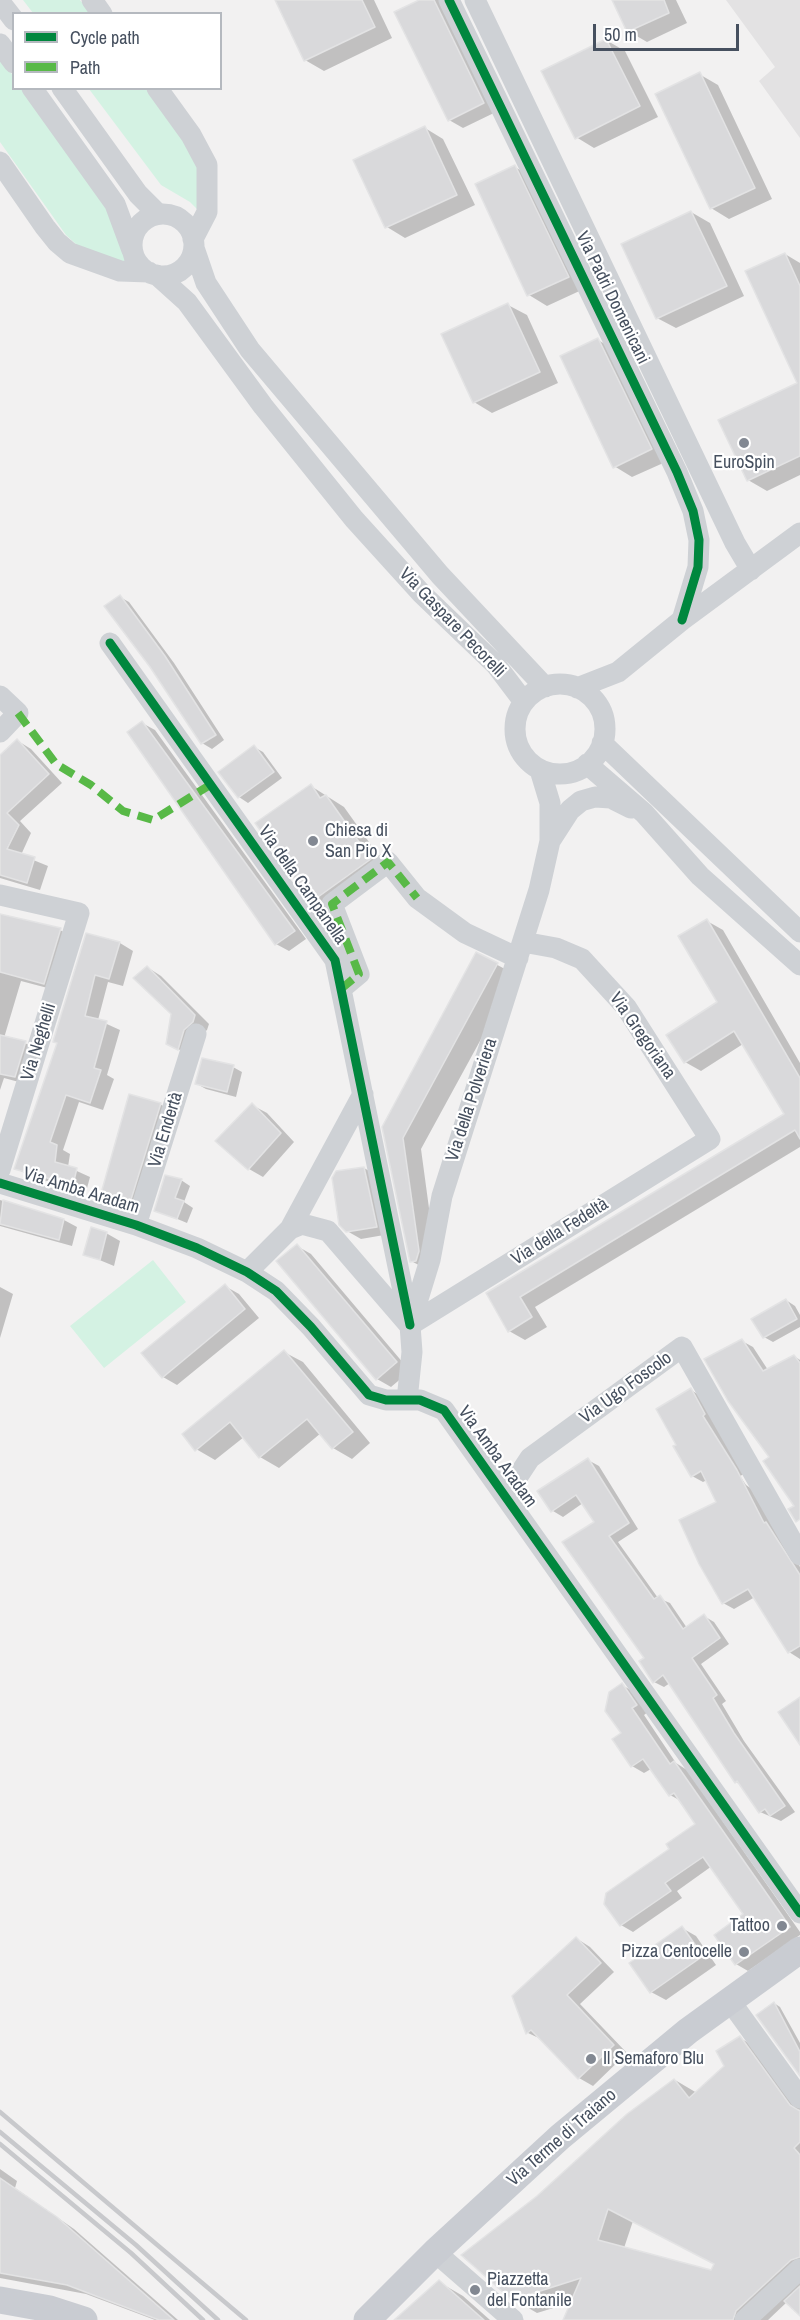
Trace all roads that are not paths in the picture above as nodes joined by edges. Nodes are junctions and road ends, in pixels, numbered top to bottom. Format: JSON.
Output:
{"nodes":[{"id":1,"x":449,"y":0,"type":"edge"},
{"id":2,"x":475,"y":0,"type":"edge"},
{"id":3,"x":0,"y":2,"type":"edge"},
{"id":4,"x":12,"y":17,"type":"edge"},
{"id":5,"x":0,"y":44,"type":"edge"},
{"id":6,"x":12,"y":60,"type":"edge"},
{"id":7,"x":33,"y":90,"type":"edge"},
{"id":8,"x":63,"y":90,"type":"edge"},
{"id":9,"x":158,"y":90,"type":"edge"},
{"id":10,"x":0,"y":162,"type":"edge"},
{"id":11,"x":158,"y":214,"type":"junction"},
{"id":12,"x":194,"y":243,"type":"junction"},
{"id":13,"x":133,"y":252,"type":"junction"},
{"id":14,"x":153,"y":274,"type":"junction"},
{"id":15,"x":800,"y":533,"type":"edge"},
{"id":16,"x":735,"y":543,"type":"junction"},
{"id":17,"x":699,"y":559,"type":"junction"},
{"id":18,"x":751,"y":570,"type":"junction"},
{"id":19,"x":732,"y":583,"type":"junction"},
{"id":20,"x":682,"y":620,"type":"junction"},
{"id":21,"x":110,"y":643,"type":"dead end"},
{"id":22,"x":618,"y":672,"type":"junction"},
{"id":23,"x":545,"y":687,"type":"junction"},
{"id":24,"x":577,"y":688,"type":"junction"},
{"id":25,"x":0,"y":696,"type":"edge"},
{"id":26,"x":524,"y":702,"type":"junction"},
{"id":27,"x":602,"y":714,"type":"junction"},
{"id":28,"x":0,"y":732,"type":"edge"},
{"id":29,"x":602,"y":743,"type":"junction"},
{"id":30,"x":587,"y":764,"type":"junction"},
{"id":31,"x":540,"y":770,"type":"junction"},
{"id":32,"x":566,"y":774,"type":"junction"},
{"id":33,"x":550,"y":803,"type":"junction"},
{"id":34,"x":644,"y":813,"type":"junction"},
{"id":35,"x":550,"y":842,"type":"junction"},
{"id":36,"x":0,"y":895,"type":"edge"},
{"id":37,"x":800,"y":932,"type":"edge"},
{"id":38,"x":520,"y":950,"type":"junction"},
{"id":39,"x":800,"y":965,"type":"edge"},
{"id":40,"x":341,"y":989,"type":"junction"},
{"id":41,"x":196,"y":1035,"type":"dead end"},
{"id":42,"x":363,"y":1094,"type":"junction"},
{"id":43,"x":710,"y":1139,"type":"joint"},
{"id":44,"x":0,"y":1170,"type":"edge"},
{"id":45,"x":0,"y":1183,"type":"edge"},
{"id":46,"x":136,"y":1225,"type":"junction"},
{"id":47,"x":290,"y":1229,"type":"junction"},
{"id":48,"x":247,"y":1272,"type":"junction"},
{"id":49,"x":410,"y":1325,"type":"junction"},
{"id":50,"x":406,"y":1400,"type":"junction"},
{"id":51,"x":505,"y":1496,"type":"junction"},
{"id":52,"x":800,"y":1555,"type":"edge"},
{"id":53,"x":800,"y":1914,"type":"edge"},
{"id":54,"x":800,"y":1950,"type":"edge"},
{"id":55,"x":730,"y":2001,"type":"junction"},
{"id":56,"x":800,"y":2098,"type":"edge"},
{"id":57,"x":435,"y":2252,"type":"junction"},
{"id":58,"x":800,"y":2270,"type":"edge"},
{"id":59,"x":0,"y":2300,"type":"edge"},
{"id":60,"x":84,"y":2320,"type":"edge"},
{"id":61,"x":367,"y":2320,"type":"edge"},
{"id":62,"x":513,"y":2320,"type":"edge"},
{"id":63,"x":746,"y":2320,"type":"edge"}],
"edges":[{"from":1,"to":17,"type":"street","name":"Via Padri Domenicani"},
{"from":2,"to":16,"type":"street","name":"Via Padri Domenicani"},
{"from":3,"to":4,"type":"street"},
{"from":5,"to":6,"type":"street"},
{"from":7,"to":13,"type":"street"},
{"from":8,"to":11,"type":"street"},
{"from":9,"to":12,"type":"street"},
{"from":10,"to":14,"type":"street"},
{"from":11,"to":12,"type":"street"},
{"from":11,"to":13,"type":"street"},
{"from":12,"to":14,"type":"street"},
{"from":12,"to":23,"type":"street","name":"Via Gaspare Pecorelli"},
{"from":13,"to":14,"type":"street"},
{"from":14,"to":26,"type":"street","name":"Via Gaspare Pecorelli"},
{"from":15,"to":18,"type":"street"},
{"from":16,"to":17,"type":"street"},
{"from":16,"to":18,"type":"street","name":"Via Padri Domenicani"},
{"from":17,"to":19,"type":"street"},
{"from":17,"to":20,"type":"street","name":"Via Padri Domenicani"},
{"from":18,"to":19,"type":"street"},
{"from":19,"to":20,"type":"street"},
{"from":20,"to":22,"type":"street"},
{"from":21,"to":40,"type":"street","name":"Via della Campanella"},
{"from":22,"to":24,"type":"street"},
{"from":22,"to":27,"type":"street"},
{"from":23,"to":24,"type":"street"},
{"from":23,"to":26,"type":"street"},
{"from":24,"to":27,"type":"street"},
{"from":25,"to":28,"type":"street"},
{"from":26,"to":31,"type":"street"},
{"from":27,"to":29,"type":"street"},
{"from":29,"to":30,"type":"street"},
{"from":29,"to":37,"type":"street"},
{"from":30,"to":32,"type":"street"},
{"from":30,"to":34,"type":"street"},
{"from":31,"to":32,"type":"street"},
{"from":31,"to":33,"type":"street","name":"Via della Polveriera"},
{"from":32,"to":33,"type":"street","name":"Via della Polveriera"},
{"from":33,"to":35,"type":"street","name":"Via della Polveriera"},
{"from":34,"to":35,"type":"street"},
{"from":34,"to":39,"type":"street"},
{"from":35,"to":38,"type":"street","name":"Via della Polveriera"},
{"from":36,"to":44,"type":"street","name":"Via Neghelli"},
{"from":38,"to":40,"type":"street","name":"Via Gregoriana"},
{"from":38,"to":43,"type":"street","name":"Via Gregoriana"},
{"from":38,"to":49,"type":"street","name":"Via della Polveriera"},
{"from":40,"to":42,"type":"street","name":"Via della Campanella"},
{"from":41,"to":46,"type":"street","name":"Via Endertà"},
{"from":42,"to":47,"type":"street"},
{"from":42,"to":49,"type":"street","name":"Via della Campanella"},
{"from":43,"to":49,"type":"street","name":"Via della Fedeltà"},
{"from":45,"to":46,"type":"street","name":"Via Amba Aradam"},
{"from":46,"to":48,"type":"street","name":"Via Amba Aradam"},
{"from":47,"to":48,"type":"street"},
{"from":47,"to":49,"type":"street"},
{"from":48,"to":50,"type":"street","name":"Via Amba Aradam"},
{"from":49,"to":50,"type":"street","name":"Via della Polveriera"},
{"from":50,"to":51,"type":"street","name":"Via Amba Aradam"},
{"from":51,"to":52,"type":"street","name":"Via Ugo Foscolo"},
{"from":51,"to":53,"type":"street","name":"Via Amba Aradam"},
{"from":54,"to":55,"type":"main road","name":"Via Terme di Traiano"},
{"from":55,"to":56,"type":"street"},
{"from":55,"to":57,"type":"main road","name":"Via Terme di Traiano"},
{"from":57,"to":61,"type":"main road","name":"Via Terme di Traiano"},
{"from":57,"to":62,"type":"street"},
{"from":58,"to":63,"type":"street"},
{"from":59,"to":60,"type":"main road"}]}
